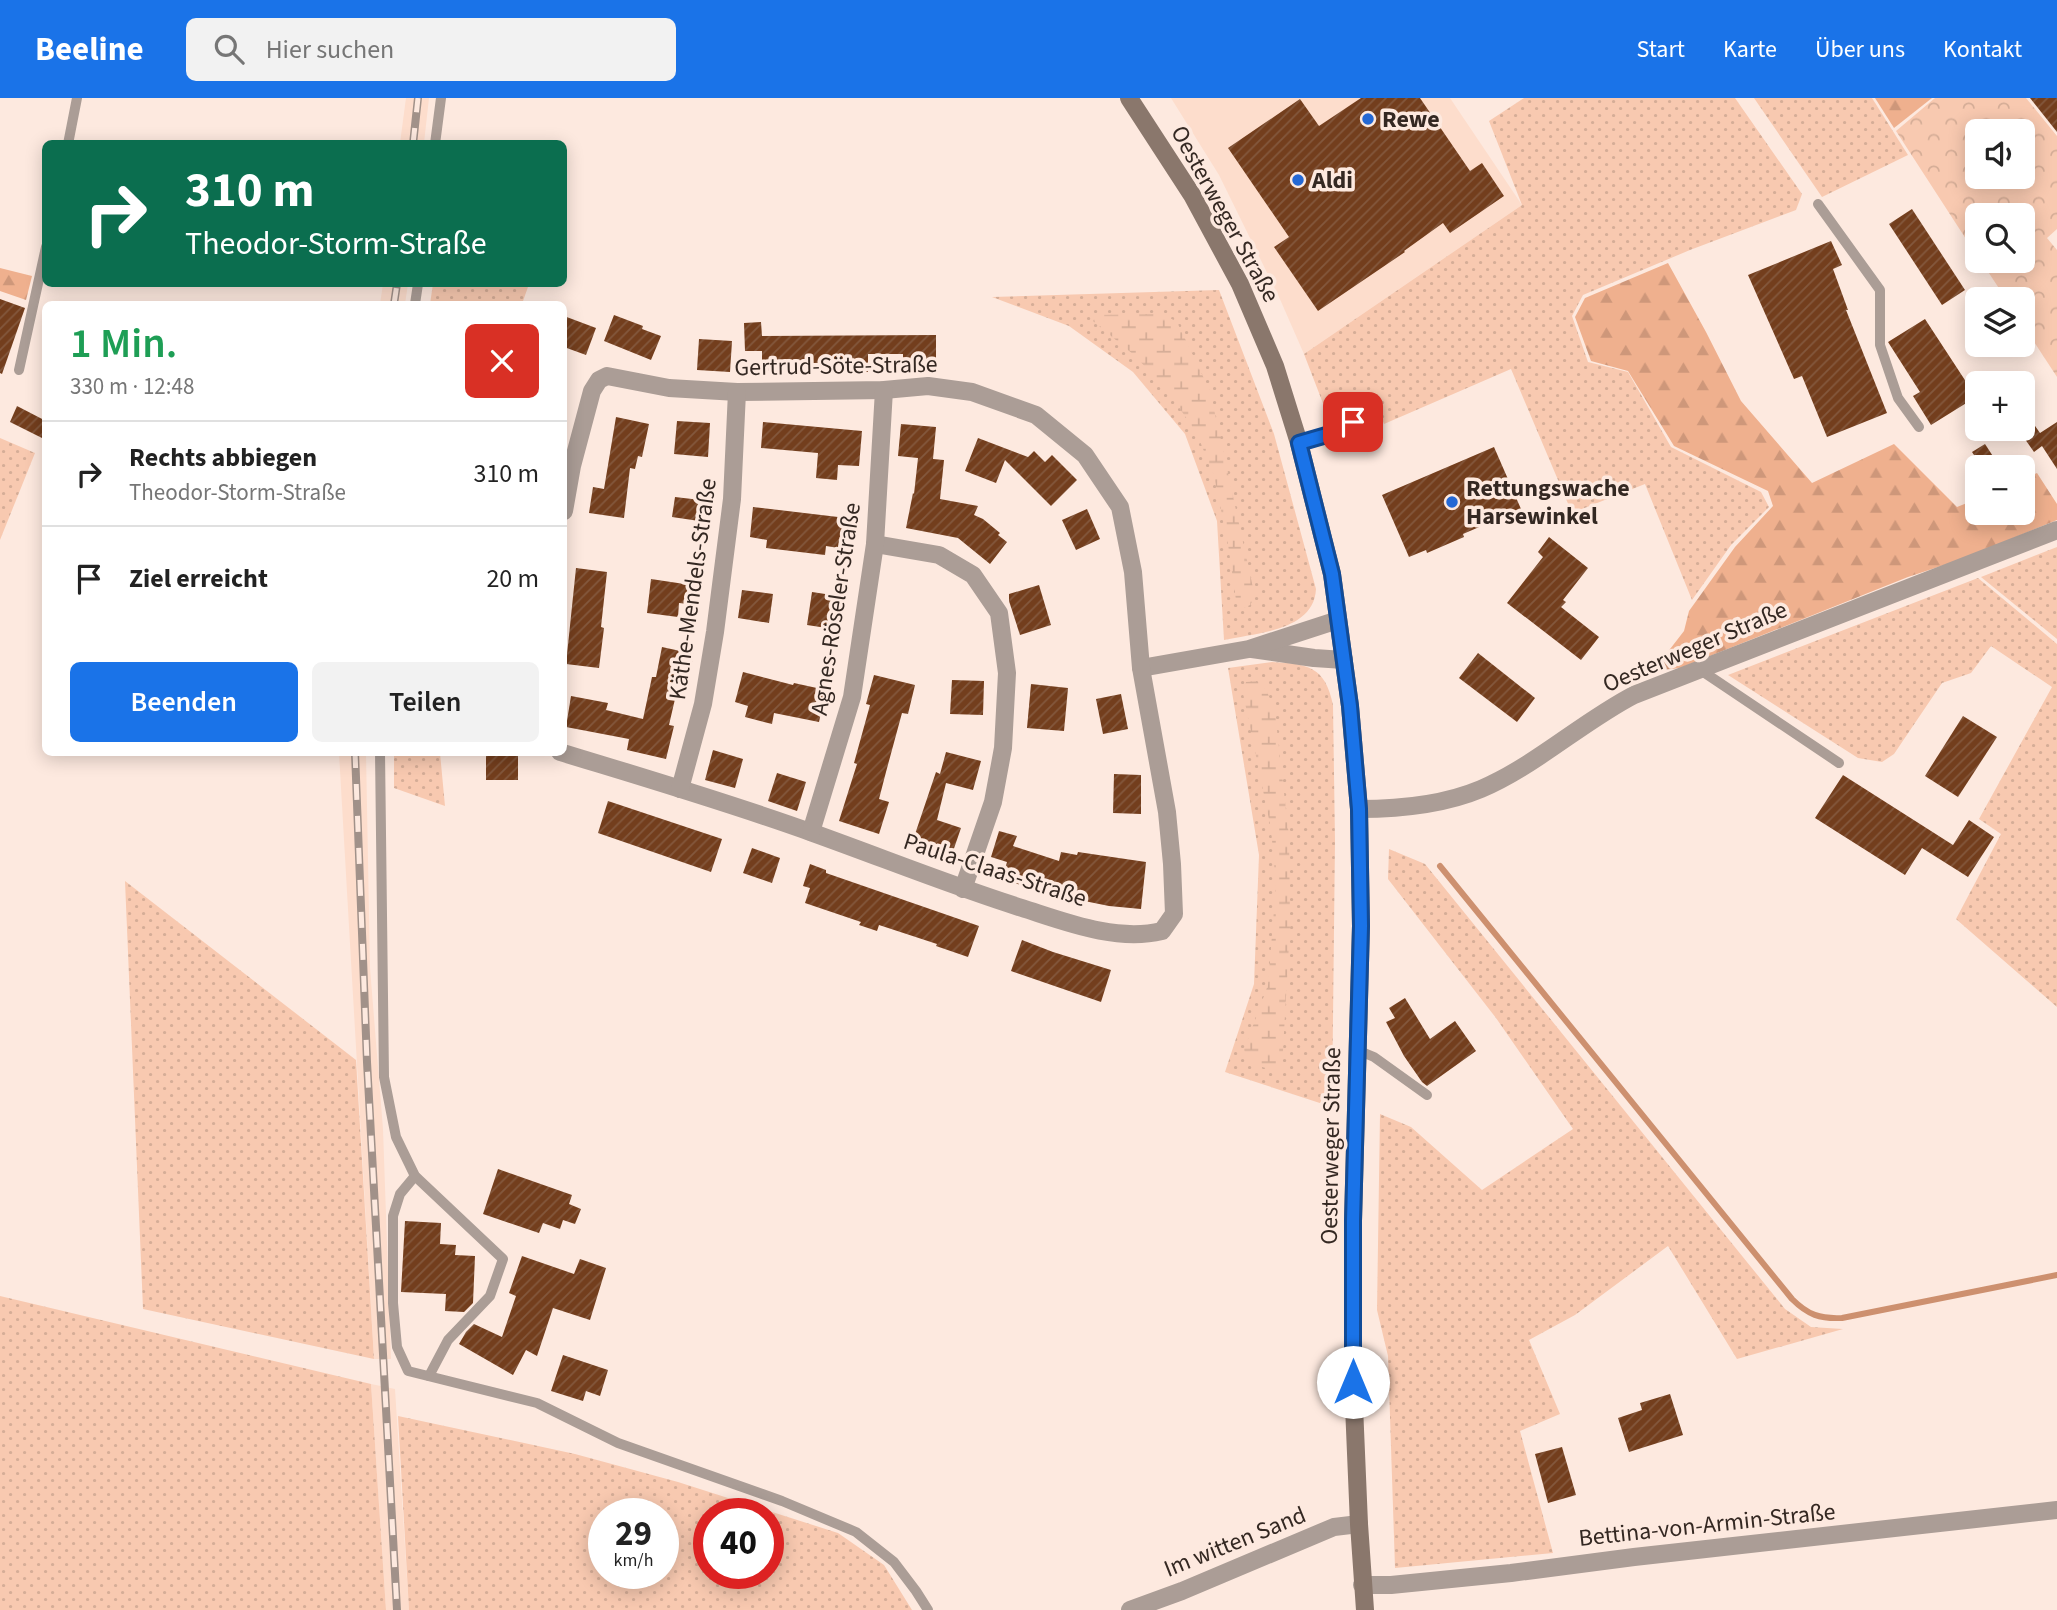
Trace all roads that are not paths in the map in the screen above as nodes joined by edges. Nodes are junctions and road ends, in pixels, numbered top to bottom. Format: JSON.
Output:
{"nodes":[{"id":1,"x":77,"y":98,"type":"edge"},
{"id":2,"x":441,"y":98,"type":"edge"},
{"id":3,"x":1129,"y":98,"type":"edge"},
{"id":4,"x":69,"y":140,"type":"edge"},
{"id":5,"x":436,"y":140,"type":"edge"},
{"id":6,"x":1818,"y":204,"type":"dead end"},
{"id":7,"x":42,"y":265,"type":"edge"},
{"id":8,"x":19,"y":370,"type":"dead end"},
{"id":9,"x":884,"y":390,"type":"junction"},
{"id":10,"x":737,"y":392,"type":"junction"},
{"id":11,"x":1366,"y":417,"type":"dead end"},
{"id":12,"x":1919,"y":427,"type":"dead end"},
{"id":13,"x":1299,"y":443,"type":"junction"},
{"id":14,"x":567,"y":494,"type":"edge"},
{"id":15,"x":2057,"y":530,"type":"edge"},
{"id":16,"x":875,"y":544,"type":"junction"},
{"id":17,"x":1338,"y":620,"type":"junction"},
{"id":18,"x":1249,"y":649,"type":"junction"},
{"id":19,"x":1344,"y":660,"type":"junction"},
{"id":20,"x":1141,"y":668,"type":"junction"},
{"id":21,"x":1699,"y":669,"type":"junction"},
{"id":22,"x":567,"y":754,"type":"edge"},
{"id":23,"x":380,"y":756,"type":"edge"},
{"id":24,"x":1839,"y":763,"type":"dead end"},
{"id":25,"x":680,"y":789,"type":"junction"},
{"id":26,"x":1359,"y":809,"type":"junction"},
{"id":27,"x":811,"y":832,"type":"junction"},
{"id":28,"x":963,"y":889,"type":"junction"},
{"id":29,"x":1357,"y":1049,"type":"junction"},
{"id":30,"x":1427,"y":1096,"type":"dead end"},
{"id":31,"x":415,"y":1176,"type":"junction"},
{"id":32,"x":429,"y":1376,"type":"junction"},
{"id":33,"x":2057,"y":1510,"type":"edge"},
{"id":34,"x":1359,"y":1524,"type":"junction"},
{"id":35,"x":1362,"y":1585,"type":"junction"},
{"id":36,"x":928,"y":1610,"type":"edge"},
{"id":37,"x":1130,"y":1610,"type":"edge"},
{"id":38,"x":1365,"y":1610,"type":"edge"}],
"edges":[{"from":1,"to":4,"type":"lane"},
{"from":2,"to":5,"type":"lane"},
{"from":3,"to":13,"type":"street","name":"Oesterweger Straße"},
{"from":6,"to":12,"type":"lane"},
{"from":7,"to":8,"type":"lane"},
{"from":9,"to":10,"type":"street","name":"Gertrud-Söte-Straße"},
{"from":9,"to":16,"type":"street","name":"Agnes-Röseler-Straße"},
{"from":9,"to":20,"type":"street","name":"Gertrud-Söte-Straße"},
{"from":10,"to":14,"type":"street","name":"Gertrud-Söte-Straße"},
{"from":10,"to":25,"type":"street","name":"Käthe-Mendels-Straße"},
{"from":11,"to":13,"type":"lane"},
{"from":13,"to":17,"type":"street","name":"Oesterweger Straße"},
{"from":15,"to":21,"type":"street","name":"Oesterweger Straße"},
{"from":16,"to":27,"type":"street","name":"Agnes-Röseler-Straße"},
{"from":16,"to":28,"type":"street"},
{"from":17,"to":18,"type":"street"},
{"from":17,"to":19,"type":"street","name":"Oesterweger Straße"},
{"from":18,"to":19,"type":"street"},
{"from":18,"to":20,"type":"street"},
{"from":19,"to":26,"type":"street","name":"Oesterweger Straße"},
{"from":20,"to":28,"type":"street","name":"Paula-Claas-Straße"},
{"from":21,"to":24,"type":"lane"},
{"from":21,"to":26,"type":"street","name":"Oesterweger Straße"},
{"from":22,"to":25,"type":"street","name":"Paula-Claas-Straße"},
{"from":23,"to":31,"type":"lane"},
{"from":25,"to":27,"type":"street","name":"Paula-Claas-Straße"},
{"from":26,"to":29,"type":"street","name":"Oesterweger Straße"},
{"from":27,"to":28,"type":"street","name":"Paula-Claas-Straße"},
{"from":29,"to":30,"type":"lane"},
{"from":29,"to":34,"type":"street","name":"Oesterweger Straße"},
{"from":31,"to":32,"type":"lane"},
{"from":31,"to":32,"type":"lane"},
{"from":32,"to":36,"type":"lane"},
{"from":33,"to":35,"type":"street","name":"Bettina-von-Armin-Straße"},
{"from":34,"to":35,"type":"street","name":"Oesterweger Straße"},
{"from":34,"to":37,"type":"street","name":"Im witten Sand"},
{"from":35,"to":38,"type":"street","name":"Oesterweger Straße"}]}
